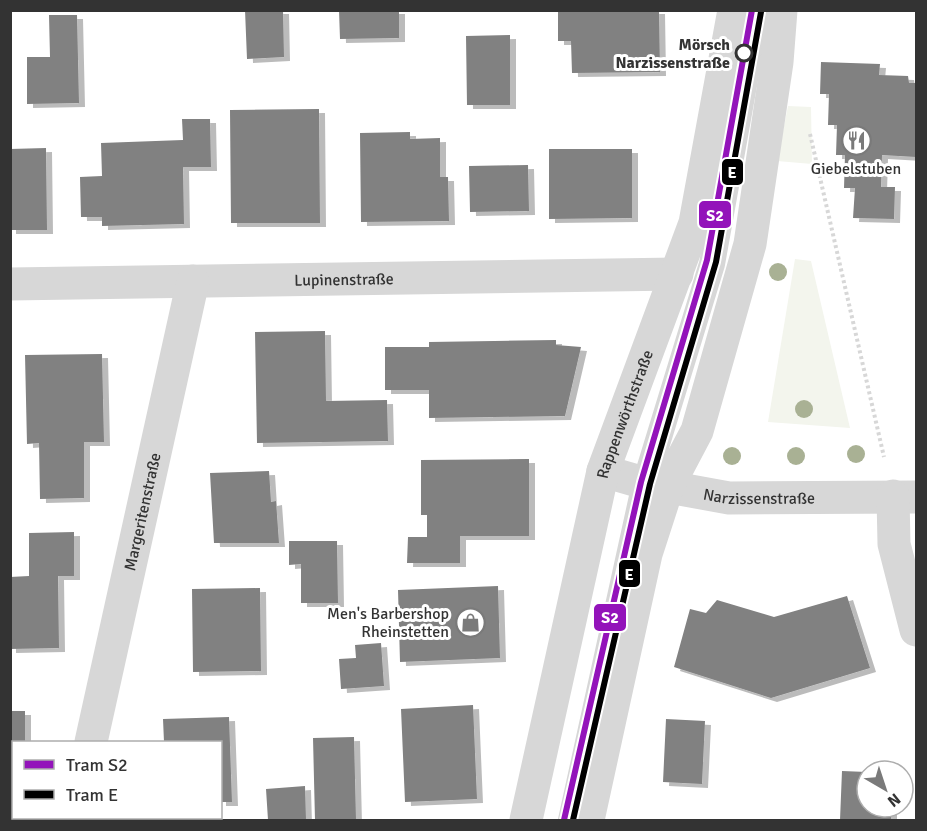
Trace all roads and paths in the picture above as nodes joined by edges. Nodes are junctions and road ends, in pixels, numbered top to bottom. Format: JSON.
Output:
{"nodes":[{"id":1,"x":744,"y":10,"type":"edge"},
{"id":2,"x":774,"y":10,"type":"edge"},
{"id":3,"x":781,"y":10,"type":"edge"},
{"id":4,"x":744,"y":23,"type":"edge"},
{"id":5,"x":807,"y":122,"type":"dead end"},
{"id":6,"x":677,"y":274,"type":"junction"},
{"id":7,"x":194,"y":281,"type":"junction"},
{"id":8,"x":10,"y":284,"type":"edge"},
{"id":9,"x":603,"y":471,"type":"junction"},
{"id":10,"x":656,"y":485,"type":"junction"},
{"id":11,"x":905,"y":496,"type":"edge"},
{"id":12,"x":916,"y":630,"type":"edge"},
{"id":13,"x":91,"y":741,"type":"edge"},
{"id":14,"x":526,"y":820,"type":"edge"},
{"id":15,"x":571,"y":820,"type":"edge"},
{"id":16,"x":588,"y":820,"type":"edge"}],
"edges":[{"from":1,"to":4,"type":"lane"},
{"from":2,"to":4,"type":"lane"},
{"from":3,"to":10,"type":"street"},
{"from":4,"to":6,"type":"street","name":"Rappenwörthstraße"},
{"from":4,"to":10,"type":"lane"},
{"from":5,"to":11,"type":"path"},
{"from":6,"to":7,"type":"street","name":"Lupinenstraße"},
{"from":6,"to":9,"type":"street","name":"Rappenwörthstraße"},
{"from":7,"to":8,"type":"street","name":"Lupinenstraße"},
{"from":7,"to":13,"type":"street","name":"Margeritenstraße"},
{"from":9,"to":10,"type":"street","name":"Narzissenstraße"},
{"from":9,"to":14,"type":"street","name":"Rappenwörthstraße"},
{"from":10,"to":11,"type":"street","name":"Narzissenstraße"},
{"from":10,"to":15,"type":"lane"},
{"from":10,"to":16,"type":"street"},
{"from":11,"to":12,"type":"street"}]}
